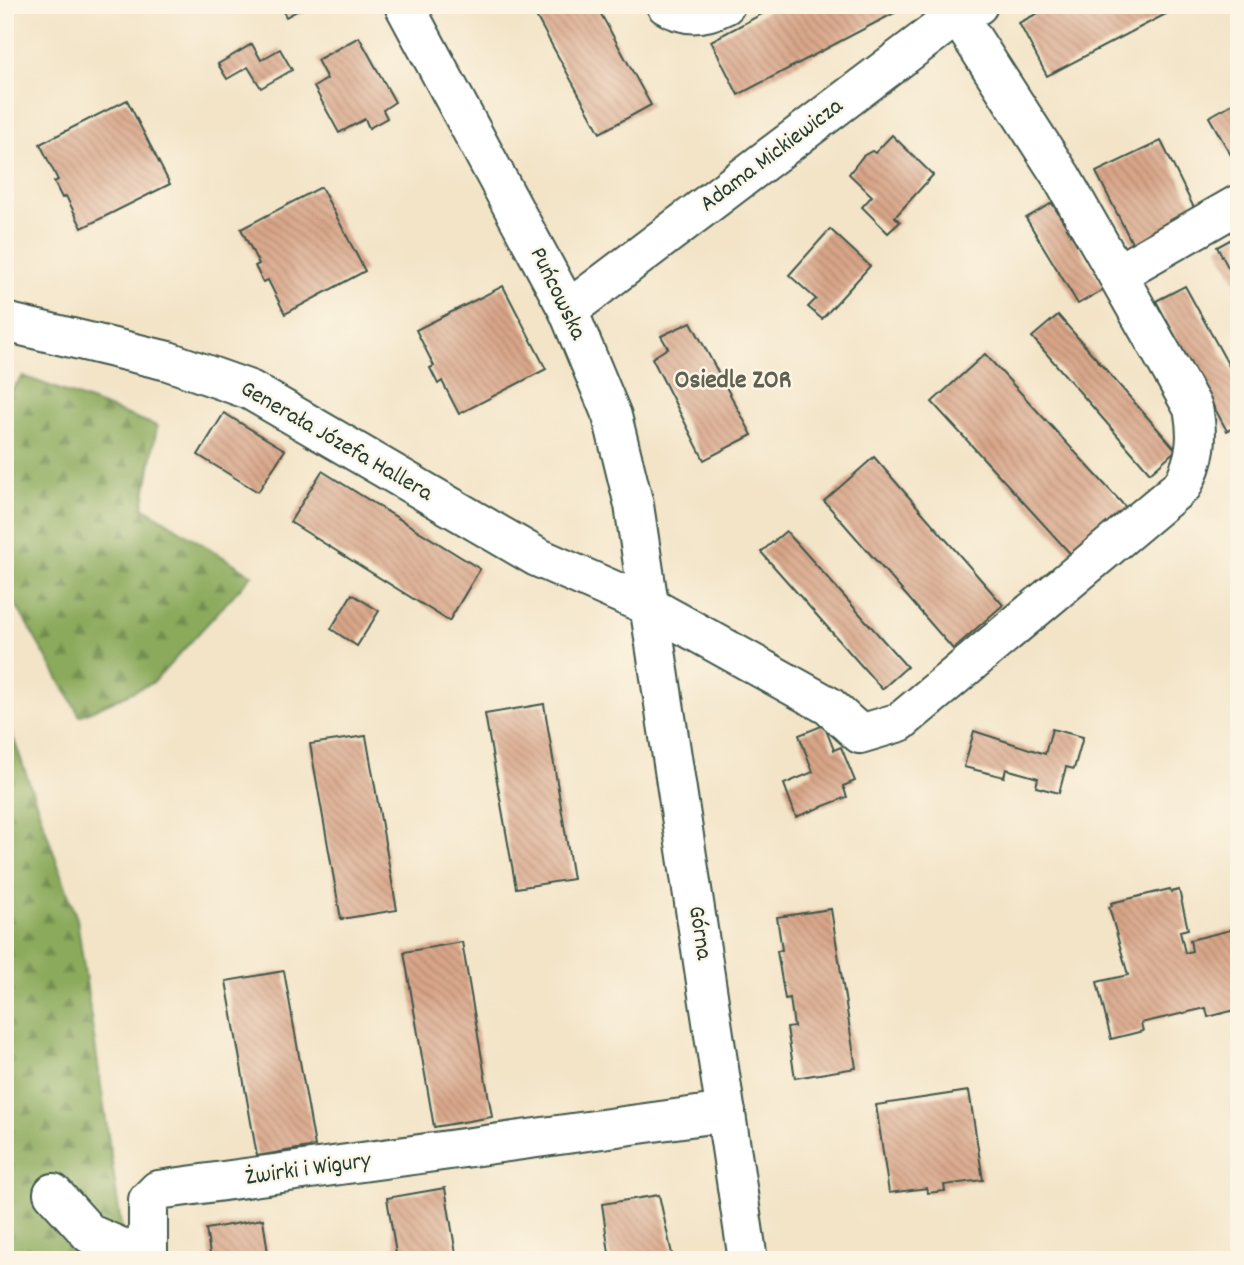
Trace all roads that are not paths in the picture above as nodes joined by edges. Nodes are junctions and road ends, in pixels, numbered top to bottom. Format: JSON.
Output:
{"nodes":[{"id":1,"x":404,"y":5,"type":"edge"},
{"id":2,"x":666,"y":5,"type":"edge"},
{"id":3,"x":725,"y":5,"type":"edge"},
{"id":4,"x":962,"y":9,"type":"edge"},
{"id":5,"x":1239,"y":204,"type":"edge"},
{"id":6,"x":1117,"y":274,"type":"junction"},
{"id":7,"x":568,"y":310,"type":"junction"},
{"id":8,"x":5,"y":321,"type":"edge"},
{"id":9,"x":649,"y":606,"type":"junction"},
{"id":10,"x":726,"y":1112,"type":"junction"},
{"id":11,"x":53,"y":1193,"type":"dead end"},
{"id":12,"x":148,"y":1260,"type":"edge"},
{"id":13,"x":748,"y":1260,"type":"edge"}],
"edges":[{"from":1,"to":7,"type":"street","name":"Puńcowska"},
{"from":2,"to":3,"type":"street"},
{"from":4,"to":6,"type":"street"},
{"from":4,"to":7,"type":"street","name":"Adama Mickiewicza"},
{"from":5,"to":6,"type":"street"},
{"from":6,"to":9,"type":"street","name":"Generała Józefa Hallera"},
{"from":7,"to":9,"type":"street","name":"Puńcowska"},
{"from":8,"to":9,"type":"street","name":"Generała Józefa Hallera"},
{"from":9,"to":10,"type":"street","name":"Górna"},
{"from":10,"to":12,"type":"street","name":"Żwirki i Wigury"},
{"from":10,"to":13,"type":"street","name":"Górna"},
{"from":11,"to":12,"type":"street"}]}
